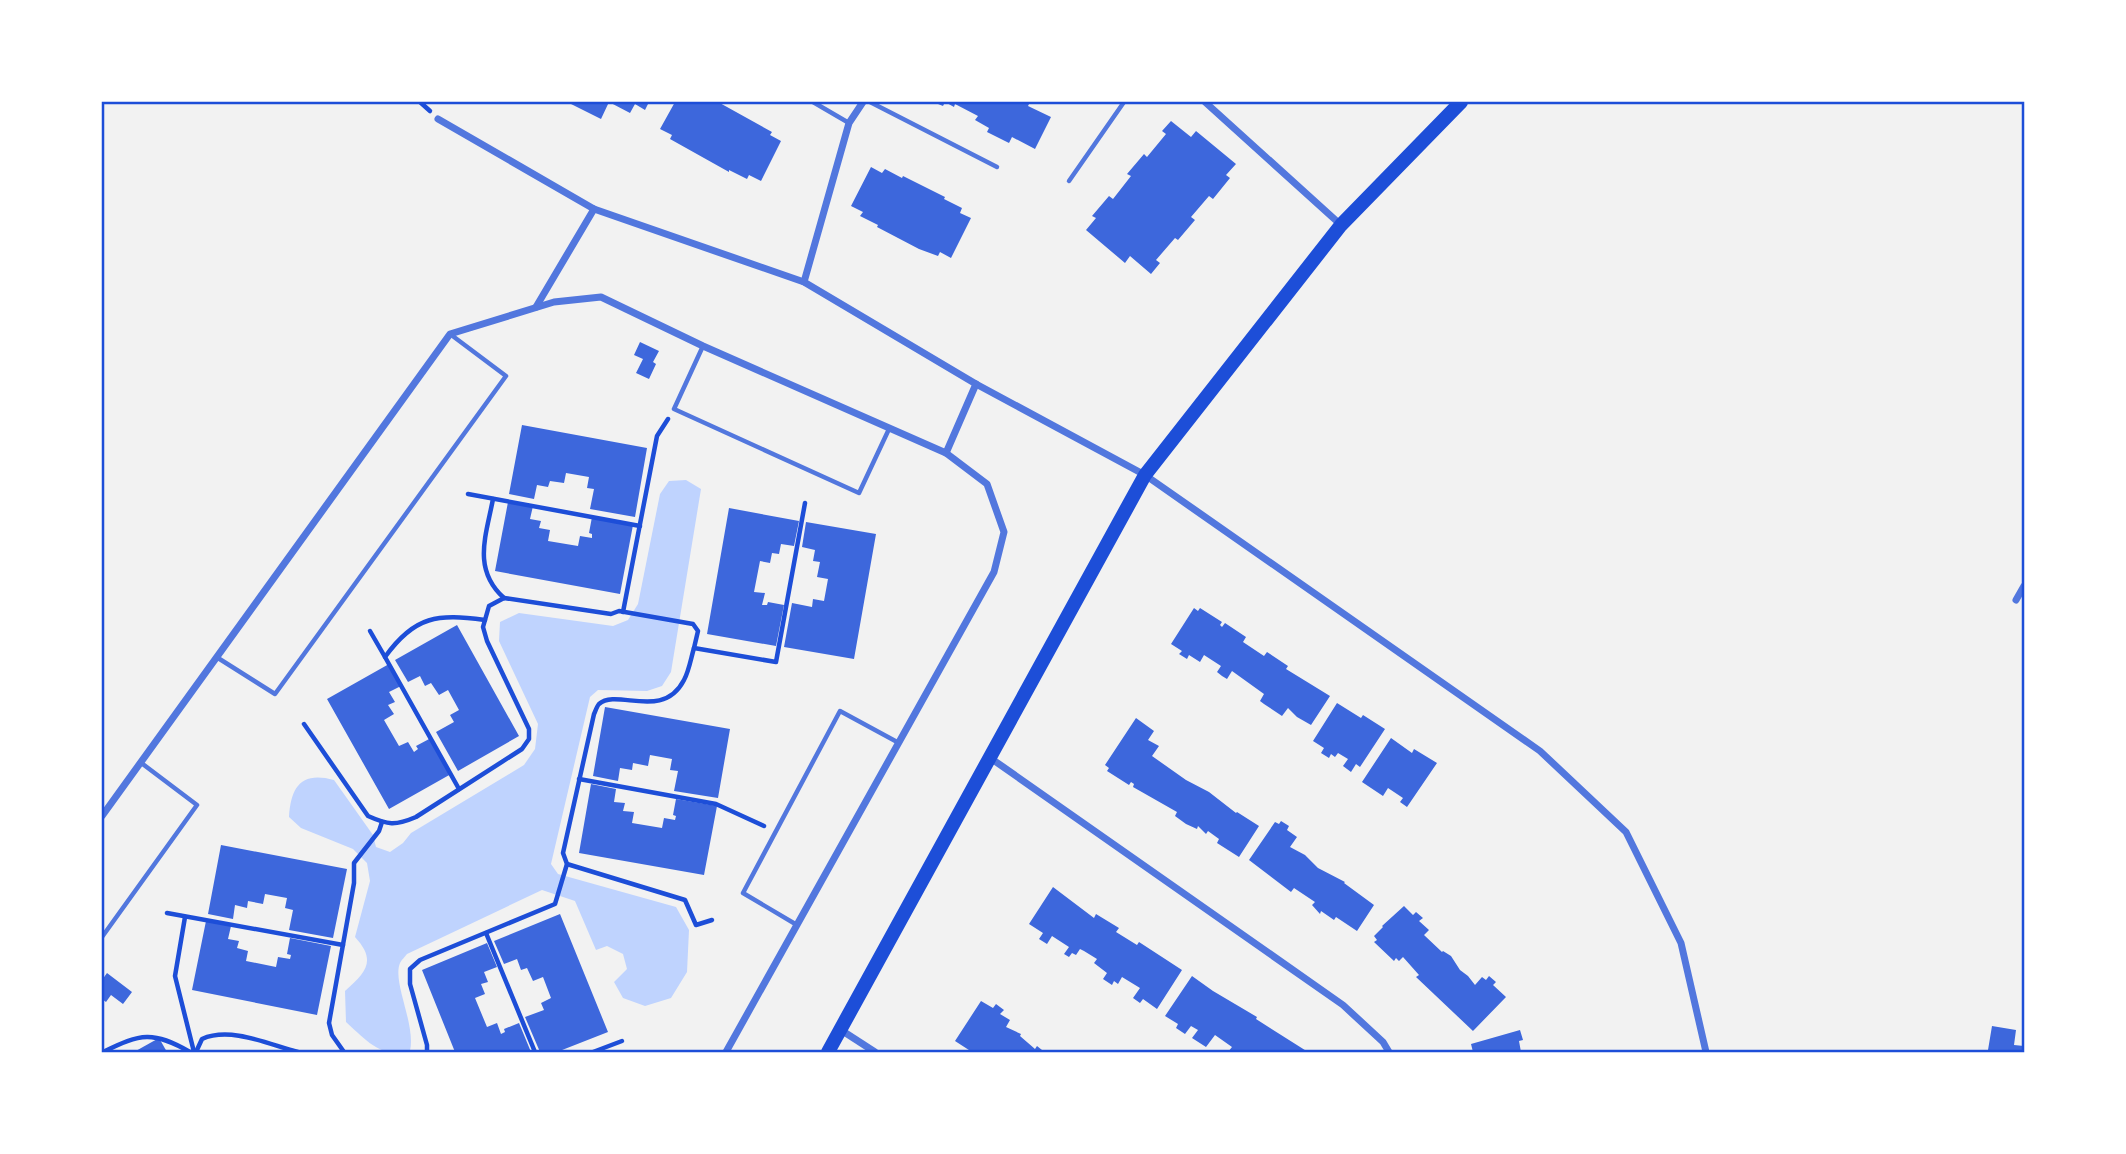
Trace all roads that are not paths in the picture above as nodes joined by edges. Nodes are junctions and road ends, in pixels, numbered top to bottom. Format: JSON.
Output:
{"nodes":[{"id":1,"x":813,"y":102,"type":"edge"},
{"id":2,"x":863,"y":102,"type":"edge"},
{"id":3,"x":870,"y":102,"type":"edge"},
{"id":4,"x":1124,"y":102,"type":"edge"},
{"id":5,"x":1205,"y":102,"type":"edge"},
{"id":6,"x":1461,"y":102,"type":"edge"},
{"id":7,"x":438,"y":119,"type":"dead end"},
{"id":8,"x":849,"y":123,"type":"junction"},
{"id":9,"x":997,"y":167,"type":"dead end"},
{"id":10,"x":1069,"y":181,"type":"dead end"},
{"id":11,"x":594,"y":209,"type":"junction"},
{"id":12,"x":1341,"y":225,"type":"junction"},
{"id":13,"x":804,"y":282,"type":"junction"},
{"id":14,"x":535,"y":307,"type":"junction"},
{"id":15,"x":450,"y":334,"type":"junction"},
{"id":16,"x":703,"y":345,"type":"junction"},
{"id":17,"x":976,"y":384,"type":"junction"},
{"id":18,"x":890,"y":428,"type":"junction"},
{"id":19,"x":946,"y":453,"type":"junction"},
{"id":20,"x":1145,"y":475,"type":"junction"},
{"id":21,"x":2025,"y":586,"type":"edge"},
{"id":22,"x":2016,"y":600,"type":"dead end"},
{"id":23,"x":218,"y":658,"type":"junction"},
{"id":24,"x":899,"y":743,"type":"junction"},
{"id":25,"x":989,"y":757,"type":"junction"},
{"id":26,"x":141,"y":762,"type":"junction"},
{"id":27,"x":102,"y":817,"type":"edge"},
{"id":28,"x":798,"y":925,"type":"junction"},
{"id":29,"x":102,"y":937,"type":"edge"},
{"id":30,"x":841,"y":1030,"type":"junction"},
{"id":31,"x":726,"y":1052,"type":"edge"},
{"id":32,"x":828,"y":1052,"type":"edge"},
{"id":33,"x":875,"y":1052,"type":"edge"},
{"id":34,"x":1389,"y":1052,"type":"edge"},
{"id":35,"x":1706,"y":1052,"type":"edge"}],
"edges":[{"from":1,"to":8,"type":"lane"},
{"from":2,"to":8,"type":"street"},
{"from":3,"to":9,"type":"lane"},
{"from":4,"to":10,"type":"lane"},
{"from":5,"to":12,"type":"street"},
{"from":6,"to":12,"type":"main road"},
{"from":7,"to":11,"type":"street"},
{"from":8,"to":13,"type":"street"},
{"from":11,"to":13,"type":"street"},
{"from":11,"to":14,"type":"street"},
{"from":12,"to":20,"type":"main road"},
{"from":13,"to":17,"type":"street"},
{"from":14,"to":15,"type":"street"},
{"from":14,"to":16,"type":"street"},
{"from":15,"to":23,"type":"street"},
{"from":15,"to":23,"type":"lane"},
{"from":16,"to":18,"type":"street"},
{"from":16,"to":18,"type":"lane"},
{"from":17,"to":19,"type":"street"},
{"from":17,"to":20,"type":"street"},
{"from":18,"to":19,"type":"street"},
{"from":19,"to":24,"type":"street"},
{"from":20,"to":25,"type":"main road"},
{"from":20,"to":35,"type":"street"},
{"from":21,"to":22,"type":"street"},
{"from":23,"to":26,"type":"street"},
{"from":24,"to":28,"type":"street"},
{"from":24,"to":28,"type":"lane"},
{"from":25,"to":30,"type":"main road"},
{"from":25,"to":34,"type":"street"},
{"from":26,"to":27,"type":"street"},
{"from":26,"to":29,"type":"lane"},
{"from":28,"to":31,"type":"street"},
{"from":30,"to":32,"type":"main road"},
{"from":30,"to":33,"type":"street"}]}
